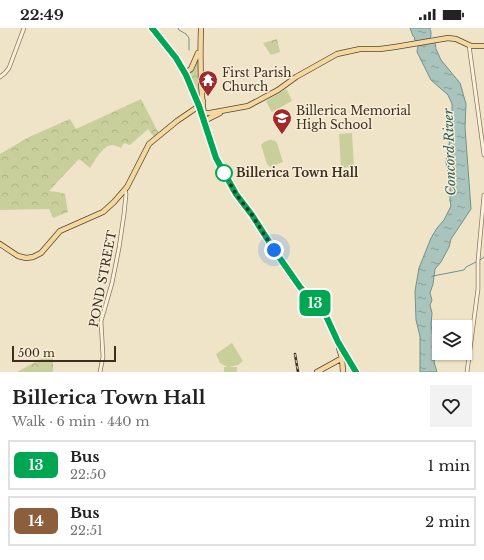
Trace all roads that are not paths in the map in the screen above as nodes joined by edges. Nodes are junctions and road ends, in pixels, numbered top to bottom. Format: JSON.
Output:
{"nodes":[{"id":1,"x":24,"y":28,"type":"edge"},
{"id":2,"x":152,"y":28,"type":"edge"},
{"id":3,"x":200,"y":28,"type":"edge"},
{"id":4,"x":469,"y":45,"type":"junction"},
{"id":5,"x":484,"y":46,"type":"edge"},
{"id":6,"x":199,"y":48,"type":"junction"},
{"id":7,"x":191,"y":69,"type":"junction"},
{"id":8,"x":185,"y":73,"type":"junction"},
{"id":9,"x":200,"y":73,"type":"junction"},
{"id":10,"x":0,"y":76,"type":"edge"},
{"id":11,"x":197,"y":101,"type":"junction"},
{"id":12,"x":203,"y":101,"type":"junction"},
{"id":13,"x":199,"y":106,"type":"junction"},
{"id":14,"x":225,"y":110,"type":"junction"},
{"id":15,"x":204,"y":113,"type":"junction"},
{"id":16,"x":204,"y":120,"type":"junction"},
{"id":17,"x":484,"y":155,"type":"edge"},
{"id":18,"x":125,"y":190,"type":"junction"},
{"id":19,"x":484,"y":195,"type":"edge"},
{"id":20,"x":0,"y":244,"type":"edge"},
{"id":21,"x":342,"y":360,"type":"junction"},
{"id":22,"x":100,"y":372,"type":"edge"},
{"id":23,"x":317,"y":372,"type":"edge"},
{"id":24,"x":343,"y":372,"type":"edge"},
{"id":25,"x":356,"y":372,"type":"edge"},
{"id":26,"x":467,"y":372,"type":"edge"}],
"edges":[{"from":1,"to":10,"type":"street"},
{"from":2,"to":8,"type":"main road"},
{"from":3,"to":6,"type":"main road"},
{"from":4,"to":5,"type":"main road"},
{"from":4,"to":14,"type":"main road"},
{"from":4,"to":17,"type":"street"},
{"from":6,"to":7,"type":"main road"},
{"from":6,"to":9,"type":"main road"},
{"from":7,"to":8,"type":"main road"},
{"from":7,"to":9,"type":"main road"},
{"from":8,"to":11,"type":"main road"},
{"from":9,"to":12,"type":"main road"},
{"from":11,"to":12,"type":"main road"},
{"from":11,"to":13,"type":"main road"},
{"from":12,"to":13,"type":"main road"},
{"from":12,"to":15,"type":"main road"},
{"from":13,"to":16,"type":"main road"},
{"from":13,"to":18,"type":"main road"},
{"from":14,"to":15,"type":"main road"},
{"from":14,"to":16,"type":"main road"},
{"from":15,"to":16,"type":"main road"},
{"from":16,"to":21,"type":"main road"},
{"from":18,"to":20,"type":"main road"},
{"from":18,"to":22,"type":"street","name":"POND STREET"},
{"from":19,"to":26,"type":"street"},
{"from":21,"to":23,"type":"main road"},
{"from":21,"to":24,"type":"main road"},
{"from":21,"to":25,"type":"main road"}]}
